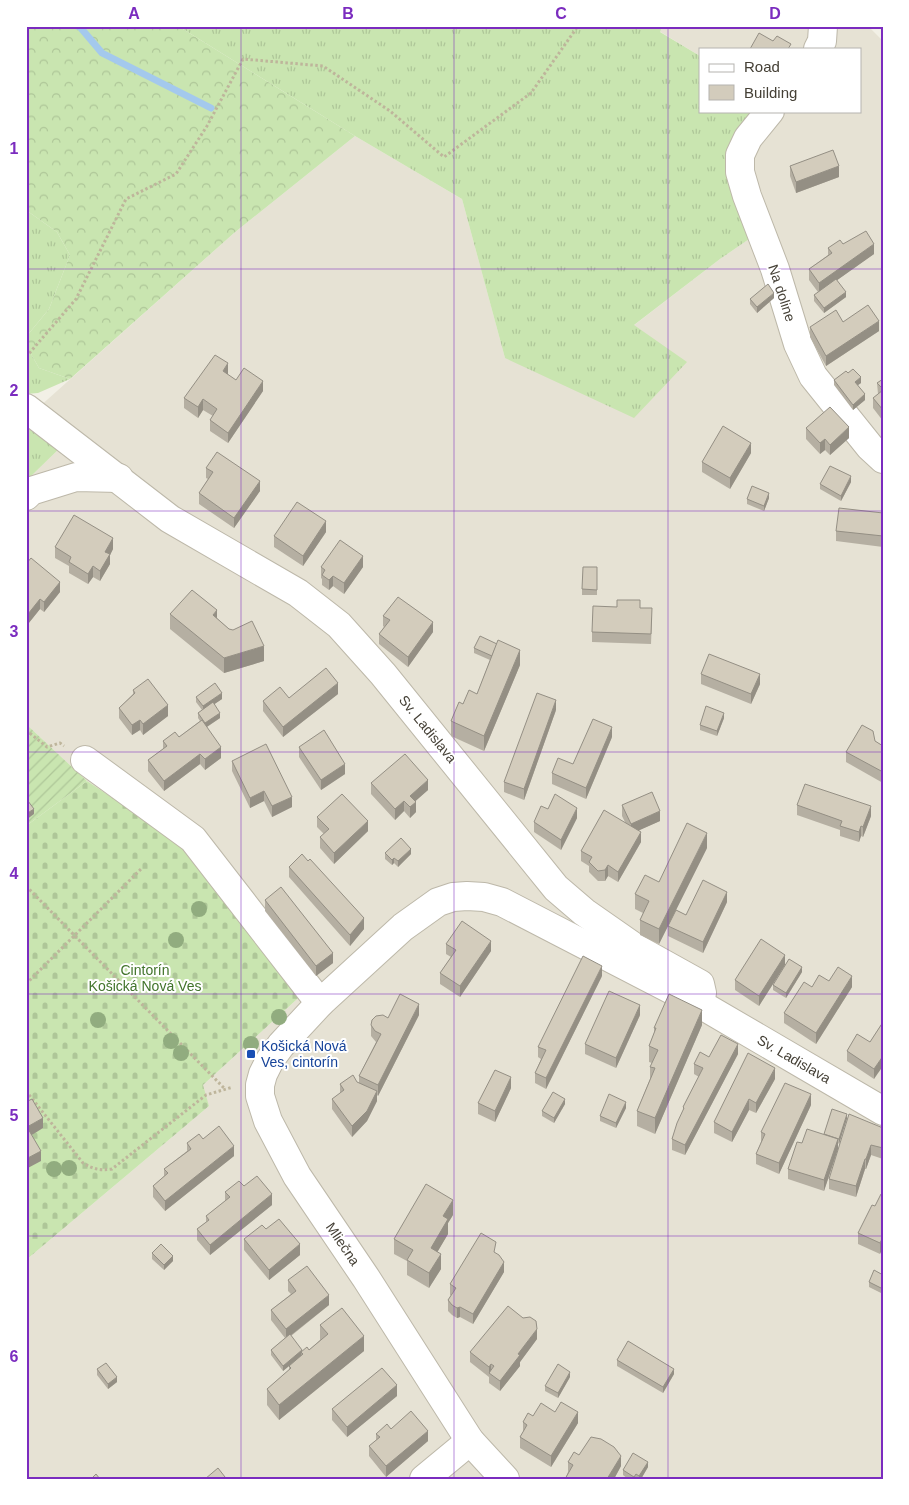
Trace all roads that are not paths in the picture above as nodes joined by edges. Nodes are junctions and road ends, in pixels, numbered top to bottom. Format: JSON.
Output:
{"nodes":[{"id":1,"x":823,"y":26,"type":"edge"},
{"id":2,"x":818,"y":48,"type":"edge"},
{"id":3,"x":769,"y":112,"type":"edge"},
{"id":4,"x":26,"y":408,"type":"edge"},
{"id":5,"x":883,"y":459,"type":"edge"},
{"id":6,"x":119,"y":478,"type":"junction"},
{"id":7,"x":26,"y":496,"type":"edge"},
{"id":8,"x":86,"y":760,"type":"road end"},
{"id":9,"x":320,"y":1003,"type":"junction"},
{"id":10,"x":705,"y":1007,"type":"junction"},
{"id":11,"x":883,"y":1111,"type":"edge"},
{"id":12,"x":470,"y":1440,"type":"junction"},
{"id":13,"x":424,"y":1479,"type":"edge"},
{"id":14,"x":505,"y":1479,"type":"edge"}],
"edges":[{"from":1,"to":2,"type":"street"},
{"from":3,"to":5,"type":"street","name":"Na doline"},
{"from":4,"to":6,"type":"street","name":"Sv. Ladislava"},
{"from":6,"to":7,"type":"street"},
{"from":6,"to":10,"type":"street","name":"Sv. Ladislava"},
{"from":8,"to":9,"type":"street"},
{"from":9,"to":10,"type":"street","name":"Sv. Ladislava"},
{"from":9,"to":12,"type":"street","name":"Mliečna"},
{"from":10,"to":11,"type":"street","name":"Sv. Ladislava"},
{"from":12,"to":13,"type":"street"},
{"from":12,"to":14,"type":"street","name":"Mliečna"}]}
